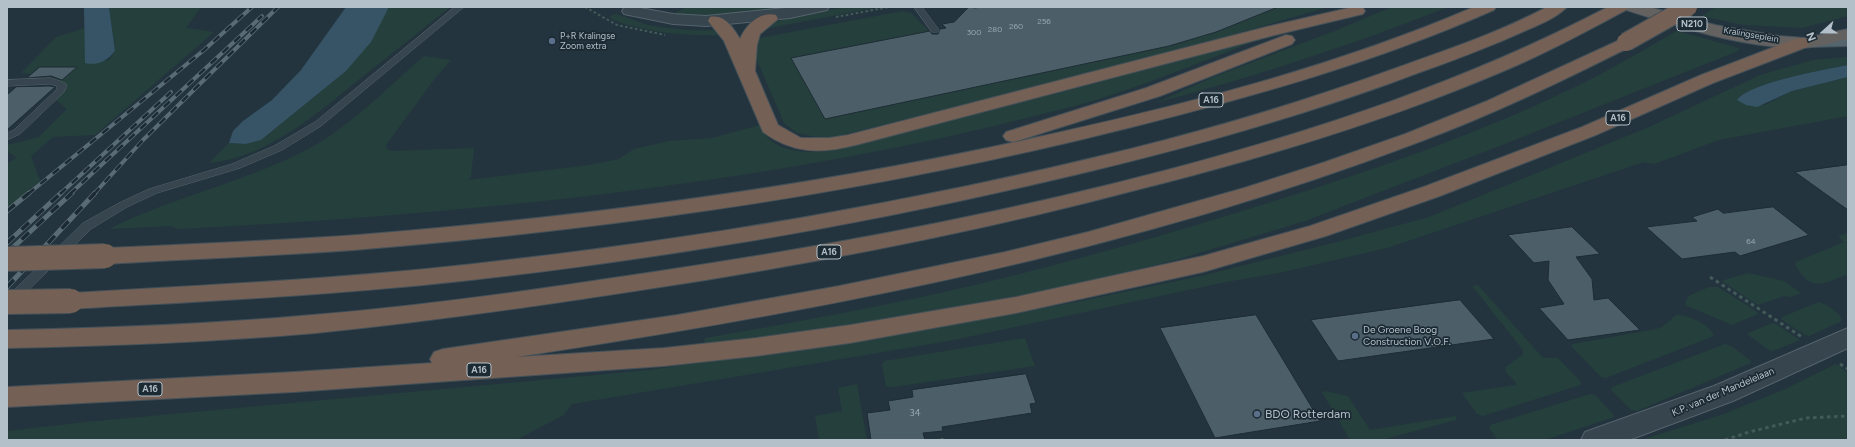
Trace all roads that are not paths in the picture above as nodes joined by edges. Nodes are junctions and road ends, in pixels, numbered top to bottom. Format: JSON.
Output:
{"nodes":[{"id":1,"x":460,"y":7,"type":"edge"},
{"id":2,"x":821,"y":7,"type":"edge"},
{"id":3,"x":918,"y":7,"type":"edge"},
{"id":4,"x":1488,"y":7,"type":"edge"},
{"id":5,"x":1620,"y":7,"type":"edge"},
{"id":6,"x":1632,"y":7,"type":"edge"},
{"id":7,"x":1688,"y":7,"type":"edge"},
{"id":8,"x":625,"y":9,"type":"edge"},
{"id":9,"x":1362,"y":9,"type":"edge"},
{"id":10,"x":1555,"y":9,"type":"edge"},
{"id":11,"x":790,"y":12,"type":"junction"},
{"id":12,"x":770,"y":20,"type":"junction"},
{"id":13,"x":719,"y":24,"type":"junction"},
{"id":14,"x":935,"y":30,"type":"dead end"},
{"id":15,"x":1848,"y":34,"type":"edge"},
{"id":16,"x":1848,"y":41,"type":"edge"},
{"id":17,"x":1801,"y":43,"type":"junction"},
{"id":18,"x":747,"y":71,"type":"junction"},
{"id":19,"x":7,"y":83,"type":"edge"},
{"id":20,"x":7,"y":137,"type":"edge"},
{"id":21,"x":925,"y":166,"type":"junction"},
{"id":22,"x":7,"y":259,"type":"edge"},
{"id":23,"x":7,"y":303,"type":"edge"},
{"id":24,"x":1848,"y":336,"type":"edge"},
{"id":25,"x":7,"y":339,"type":"edge"},
{"id":26,"x":294,"y":382,"type":"junction"},
{"id":27,"x":7,"y":397,"type":"edge"},
{"id":28,"x":1595,"y":440,"type":"edge"}],
"edges":[{"from":1,"to":23,"type":"lane"},
{"from":2,"to":11,"type":"street"},
{"from":3,"to":14,"type":"lane"},
{"from":4,"to":21,"type":"highway","number":"A16"},
{"from":5,"to":25,"type":"highway","number":"A16"},
{"from":6,"to":17,"type":"highway","name":"Kralingseplein","number":"N210"},
{"from":7,"to":26,"type":"highway","number":"A16","bridge":true},
{"from":8,"to":13,"type":"street"},
{"from":9,"to":18,"type":"highway"},
{"from":9,"to":21,"type":"highway","number":"A16"},
{"from":10,"to":23,"type":"highway","bridge":true},
{"from":11,"to":12,"type":"street"},
{"from":11,"to":13,"type":"street"},
{"from":12,"to":13,"type":"street"},
{"from":12,"to":18,"type":"highway"},
{"from":13,"to":18,"type":"highway"},
{"from":15,"to":17,"type":"highway","name":"Kralingseplein","number":"N210"},
{"from":16,"to":17,"type":"main road"},
{"from":17,"to":26,"type":"highway","number":"A16"},
{"from":19,"to":20,"type":"lane"},
{"from":21,"to":22,"type":"highway","number":"A16","bridge":true},
{"from":24,"to":28,"type":"street","name":"K.P. van der Mandelelaan"},
{"from":26,"to":27,"type":"highway","number":"A16"}]}
